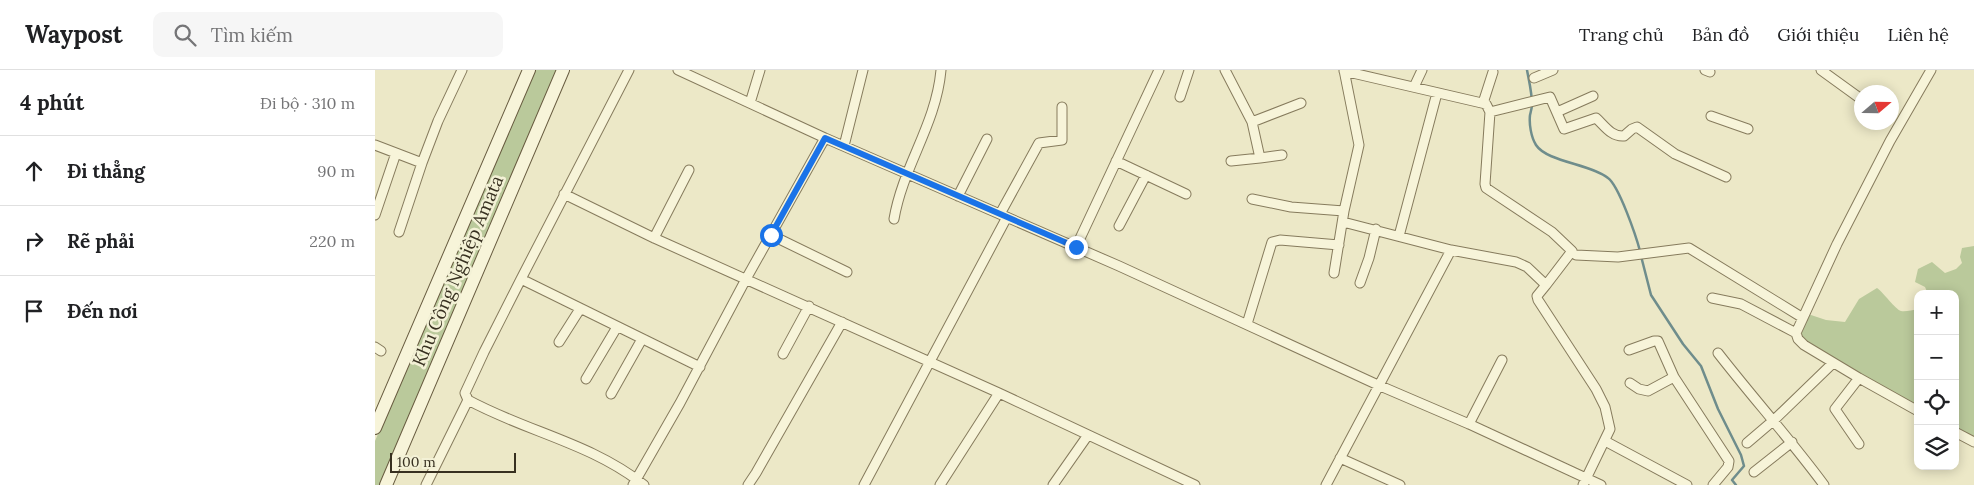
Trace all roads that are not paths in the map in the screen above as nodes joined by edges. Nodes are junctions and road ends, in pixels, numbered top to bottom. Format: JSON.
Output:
{"nodes":[{"id":1,"x":462,"y":70,"type":"edge"},
{"id":2,"x":529,"y":70,"type":"edge"},
{"id":3,"x":563,"y":70,"type":"edge"},
{"id":4,"x":629,"y":70,"type":"edge"},
{"id":5,"x":678,"y":70,"type":"edge"},
{"id":6,"x":760,"y":70,"type":"edge"},
{"id":7,"x":863,"y":70,"type":"edge"},
{"id":8,"x":941,"y":70,"type":"edge"},
{"id":9,"x":1159,"y":70,"type":"edge"},
{"id":10,"x":1189,"y":70,"type":"edge"},
{"id":11,"x":1225,"y":70,"type":"edge"},
{"id":12,"x":1422,"y":70,"type":"edge"},
{"id":13,"x":1553,"y":70,"type":"edge"},
{"id":14,"x":1821,"y":70,"type":"edge"},
{"id":15,"x":1931,"y":70,"type":"edge"},
{"id":16,"x":1344,"y":71,"type":"edge"},
{"id":17,"x":1493,"y":72,"type":"dead end"},
{"id":18,"x":1534,"y":78,"type":"dead end"},
{"id":19,"x":1414,"y":87,"type":"junction"},
{"id":20,"x":1437,"y":93,"type":"junction"},
{"id":21,"x":1854,"y":93,"type":"edge"},
{"id":22,"x":1180,"y":96,"type":"dead end"},
{"id":23,"x":1593,"y":96,"type":"dead end"},
{"id":24,"x":1301,"y":102,"type":"dead end"},
{"id":25,"x":749,"y":103,"type":"junction"},
{"id":26,"x":1483,"y":103,"type":"junction"},
{"id":27,"x":1062,"y":107,"type":"dead end"},
{"id":28,"x":1490,"y":112,"type":"junction"},
{"id":29,"x":1557,"y":112,"type":"junction"},
{"id":30,"x":1711,"y":116,"type":"dead end"},
{"id":31,"x":1899,"y":118,"type":"edge"},
{"id":32,"x":1252,"y":122,"type":"junction"},
{"id":33,"x":1748,"y":129,"type":"dead end"},
{"id":34,"x":1892,"y":130,"type":"edge"},
{"id":35,"x":825,"y":138,"type":"junction"},
{"id":36,"x":987,"y":139,"type":"dead end"},
{"id":37,"x":375,"y":145,"type":"edge"},
{"id":38,"x":844,"y":146,"type":"junction"},
{"id":39,"x":396,"y":154,"type":"junction"},
{"id":40,"x":1282,"y":155,"type":"dead end"},
{"id":41,"x":1260,"y":158,"type":"junction"},
{"id":42,"x":1116,"y":161,"type":"junction"},
{"id":43,"x":1231,"y":161,"type":"dead end"},
{"id":44,"x":422,"y":163,"type":"junction"},
{"id":45,"x":689,"y":170,"type":"dead end"},
{"id":46,"x":908,"y":173,"type":"junction"},
{"id":47,"x":1146,"y":175,"type":"junction"},
{"id":48,"x":1727,"y":177,"type":"dead end"},
{"id":49,"x":564,"y":194,"type":"junction"},
{"id":50,"x":1186,"y":194,"type":"dead end"},
{"id":51,"x":958,"y":196,"type":"junction"},
{"id":52,"x":1252,"y":199,"type":"dead end"},
{"id":53,"x":1344,"y":211,"type":"junction"},
{"id":54,"x":375,"y":215,"type":"edge"},
{"id":55,"x":1004,"y":216,"type":"junction"},
{"id":56,"x":894,"y":219,"type":"dead end"},
{"id":57,"x":1343,"y":222,"type":"junction"},
{"id":58,"x":1119,"y":226,"type":"dead end"},
{"id":59,"x":1376,"y":229,"type":"junction"},
{"id":60,"x":399,"y":232,"type":"dead end"},
{"id":61,"x":771,"y":235,"type":"junction"},
{"id":62,"x":1399,"y":236,"type":"junction"},
{"id":63,"x":654,"y":238,"type":"junction"},
{"id":64,"x":1339,"y":245,"type":"junction"},
{"id":65,"x":1076,"y":247,"type":"junction"},
{"id":66,"x":1451,"y":250,"type":"junction"},
{"id":67,"x":1576,"y":255,"type":"dead end"},
{"id":68,"x":847,"y":272,"type":"dead end"},
{"id":69,"x":1334,"y":274,"type":"dead end"},
{"id":70,"x":521,"y":279,"type":"junction"},
{"id":71,"x":746,"y":279,"type":"junction"},
{"id":72,"x":1360,"y":282,"type":"dead end"},
{"id":73,"x":1546,"y":285,"type":"junction"},
{"id":74,"x":1712,"y":298,"type":"dead end"},
{"id":75,"x":809,"y":306,"type":"junction"},
{"id":76,"x":580,"y":309,"type":"junction"},
{"id":77,"x":1803,"y":318,"type":"junction"},
{"id":78,"x":842,"y":322,"type":"junction"},
{"id":79,"x":1247,"y":324,"type":"junction"},
{"id":80,"x":617,"y":327,"type":"junction"},
{"id":81,"x":1796,"y":333,"type":"junction"},
{"id":82,"x":642,"y":339,"type":"junction"},
{"id":83,"x":559,"y":342,"type":"dead end"},
{"id":84,"x":1629,"y":350,"type":"dead end"},
{"id":85,"x":1718,"y":353,"type":"dead end"},
{"id":86,"x":783,"y":354,"type":"dead end"},
{"id":87,"x":1502,"y":360,"type":"dead end"},
{"id":88,"x":930,"y":362,"type":"junction"},
{"id":89,"x":1833,"y":363,"type":"junction"},
{"id":90,"x":700,"y":367,"type":"junction"},
{"id":91,"x":1674,"y":377,"type":"junction"},
{"id":92,"x":1859,"y":378,"type":"junction"},
{"id":93,"x":586,"y":379,"type":"dead end"},
{"id":94,"x":1630,"y":383,"type":"dead end"},
{"id":95,"x":1378,"y":385,"type":"junction"},
{"id":96,"x":999,"y":393,"type":"junction"},
{"id":97,"x":611,"y":394,"type":"dead end"},
{"id":98,"x":468,"y":400,"type":"junction"},
{"id":99,"x":1914,"y":409,"type":"edge"},
{"id":100,"x":1774,"y":420,"type":"junction"},
{"id":101,"x":1469,"y":424,"type":"junction"},
{"id":102,"x":375,"y":428,"type":"edge"},
{"id":103,"x":1959,"y":434,"type":"edge"},
{"id":104,"x":1089,"y":435,"type":"junction"},
{"id":105,"x":1605,"y":442,"type":"junction"},
{"id":106,"x":1792,"y":442,"type":"junction"},
{"id":107,"x":1974,"y":442,"type":"edge"},
{"id":108,"x":1747,"y":443,"type":"dead end"},
{"id":109,"x":1859,"y":444,"type":"dead end"},
{"id":110,"x":1340,"y":458,"type":"junction"},
{"id":111,"x":1754,"y":472,"type":"dead end"},
{"id":112,"x":1585,"y":481,"type":"edge"},
{"id":113,"x":638,"y":483,"type":"edge"},
{"id":114,"x":386,"y":485,"type":"edge"},
{"id":115,"x":427,"y":485,"type":"edge"},
{"id":116,"x":748,"y":485,"type":"edge"},
{"id":117,"x":864,"y":485,"type":"edge"},
{"id":118,"x":940,"y":485,"type":"edge"},
{"id":119,"x":1053,"y":485,"type":"edge"},
{"id":120,"x":1195,"y":485,"type":"edge"},
{"id":121,"x":1326,"y":485,"type":"edge"},
{"id":122,"x":1400,"y":485,"type":"edge"},
{"id":123,"x":1601,"y":485,"type":"edge"},
{"id":124,"x":1687,"y":485,"type":"edge"},
{"id":125,"x":1713,"y":485,"type":"edge"},
{"id":126,"x":1824,"y":485,"type":"edge"}],
"edges":[{"from":1,"to":44,"type":"street"},
{"from":2,"to":102,"type":"street","name":"Khu Công Nghiệp Amata"},
{"from":3,"to":114,"type":"street","name":"Khu Công Nghiệp Amata"},
{"from":4,"to":49,"type":"street"},
{"from":5,"to":25,"type":"street"},
{"from":6,"to":25,"type":"street"},
{"from":7,"to":38,"type":"street"},
{"from":8,"to":46,"type":"street"},
{"from":9,"to":42,"type":"street"},
{"from":10,"to":22,"type":"street"},
{"from":11,"to":32,"type":"street"},
{"from":12,"to":19,"type":"street"},
{"from":13,"to":18,"type":"street"},
{"from":14,"to":21,"type":"street"},
{"from":15,"to":31,"type":"street"},
{"from":16,"to":19,"type":"street"},
{"from":16,"to":53,"type":"street"},
{"from":17,"to":26,"type":"street"},
{"from":19,"to":20,"type":"street"},
{"from":20,"to":26,"type":"street"},
{"from":20,"to":62,"type":"street"},
{"from":23,"to":29,"type":"street"},
{"from":24,"to":32,"type":"street"},
{"from":25,"to":35,"type":"street"},
{"from":26,"to":28,"type":"street"},
{"from":27,"to":55,"type":"street"},
{"from":28,"to":29,"type":"street"},
{"from":28,"to":73,"type":"street"},
{"from":29,"to":48,"type":"street"},
{"from":30,"to":33,"type":"street"},
{"from":32,"to":41,"type":"street"},
{"from":34,"to":77,"type":"street"},
{"from":35,"to":38,"type":"street"},
{"from":35,"to":61,"type":"street"},
{"from":36,"to":51,"type":"street"},
{"from":37,"to":39,"type":"street"},
{"from":38,"to":46,"type":"street"},
{"from":39,"to":44,"type":"street"},
{"from":39,"to":54,"type":"street"},
{"from":40,"to":41,"type":"street"},
{"from":41,"to":43,"type":"street"},
{"from":42,"to":47,"type":"street"},
{"from":42,"to":65,"type":"street"},
{"from":44,"to":60,"type":"street"},
{"from":45,"to":63,"type":"street"},
{"from":46,"to":51,"type":"street"},
{"from":46,"to":56,"type":"street"},
{"from":47,"to":50,"type":"street"},
{"from":47,"to":58,"type":"street"},
{"from":49,"to":63,"type":"street"},
{"from":49,"to":70,"type":"street"},
{"from":51,"to":55,"type":"street"},
{"from":52,"to":53,"type":"street"},
{"from":53,"to":57,"type":"street"},
{"from":55,"to":65,"type":"street"},
{"from":55,"to":88,"type":"street"},
{"from":57,"to":59,"type":"street"},
{"from":57,"to":64,"type":"street"},
{"from":59,"to":62,"type":"street"},
{"from":59,"to":72,"type":"street"},
{"from":61,"to":68,"type":"street"},
{"from":61,"to":71,"type":"street"},
{"from":62,"to":66,"type":"street"},
{"from":63,"to":71,"type":"street"},
{"from":64,"to":69,"type":"street"},
{"from":64,"to":79,"type":"street"},
{"from":65,"to":79,"type":"street"},
{"from":66,"to":73,"type":"street"},
{"from":66,"to":95,"type":"street"},
{"from":67,"to":77,"type":"street"},
{"from":70,"to":76,"type":"street"},
{"from":70,"to":98,"type":"street"},
{"from":71,"to":75,"type":"street"},
{"from":71,"to":90,"type":"street"},
{"from":73,"to":105,"type":"street"},
{"from":74,"to":81,"type":"street"},
{"from":75,"to":78,"type":"street"},
{"from":75,"to":86,"type":"street"},
{"from":76,"to":80,"type":"street"},
{"from":76,"to":83,"type":"street"},
{"from":77,"to":81,"type":"street"},
{"from":78,"to":88,"type":"street"},
{"from":78,"to":116,"type":"street"},
{"from":79,"to":95,"type":"street"},
{"from":80,"to":82,"type":"street"},
{"from":80,"to":93,"type":"street"},
{"from":81,"to":89,"type":"street"},
{"from":82,"to":90,"type":"street"},
{"from":82,"to":97,"type":"street"},
{"from":84,"to":91,"type":"street"},
{"from":85,"to":100,"type":"street"},
{"from":87,"to":101,"type":"street"},
{"from":88,"to":96,"type":"street"},
{"from":88,"to":117,"type":"street"},
{"from":89,"to":92,"type":"street"},
{"from":89,"to":100,"type":"street"},
{"from":90,"to":113,"type":"street"},
{"from":91,"to":94,"type":"street"},
{"from":91,"to":125,"type":"street"},
{"from":92,"to":99,"type":"street"},
{"from":92,"to":109,"type":"street"},
{"from":95,"to":101,"type":"street"},
{"from":95,"to":110,"type":"street"},
{"from":96,"to":104,"type":"street"},
{"from":96,"to":118,"type":"street"},
{"from":98,"to":113,"type":"street"},
{"from":98,"to":115,"type":"street"},
{"from":100,"to":106,"type":"street"},
{"from":100,"to":108,"type":"street"},
{"from":101,"to":112,"type":"street"},
{"from":103,"to":107,"type":"street"},
{"from":104,"to":119,"type":"street"},
{"from":104,"to":120,"type":"street"},
{"from":105,"to":112,"type":"street"},
{"from":105,"to":124,"type":"street"},
{"from":106,"to":111,"type":"street"},
{"from":106,"to":126,"type":"street"},
{"from":110,"to":121,"type":"street"},
{"from":110,"to":122,"type":"street"},
{"from":112,"to":123,"type":"street"}]}
